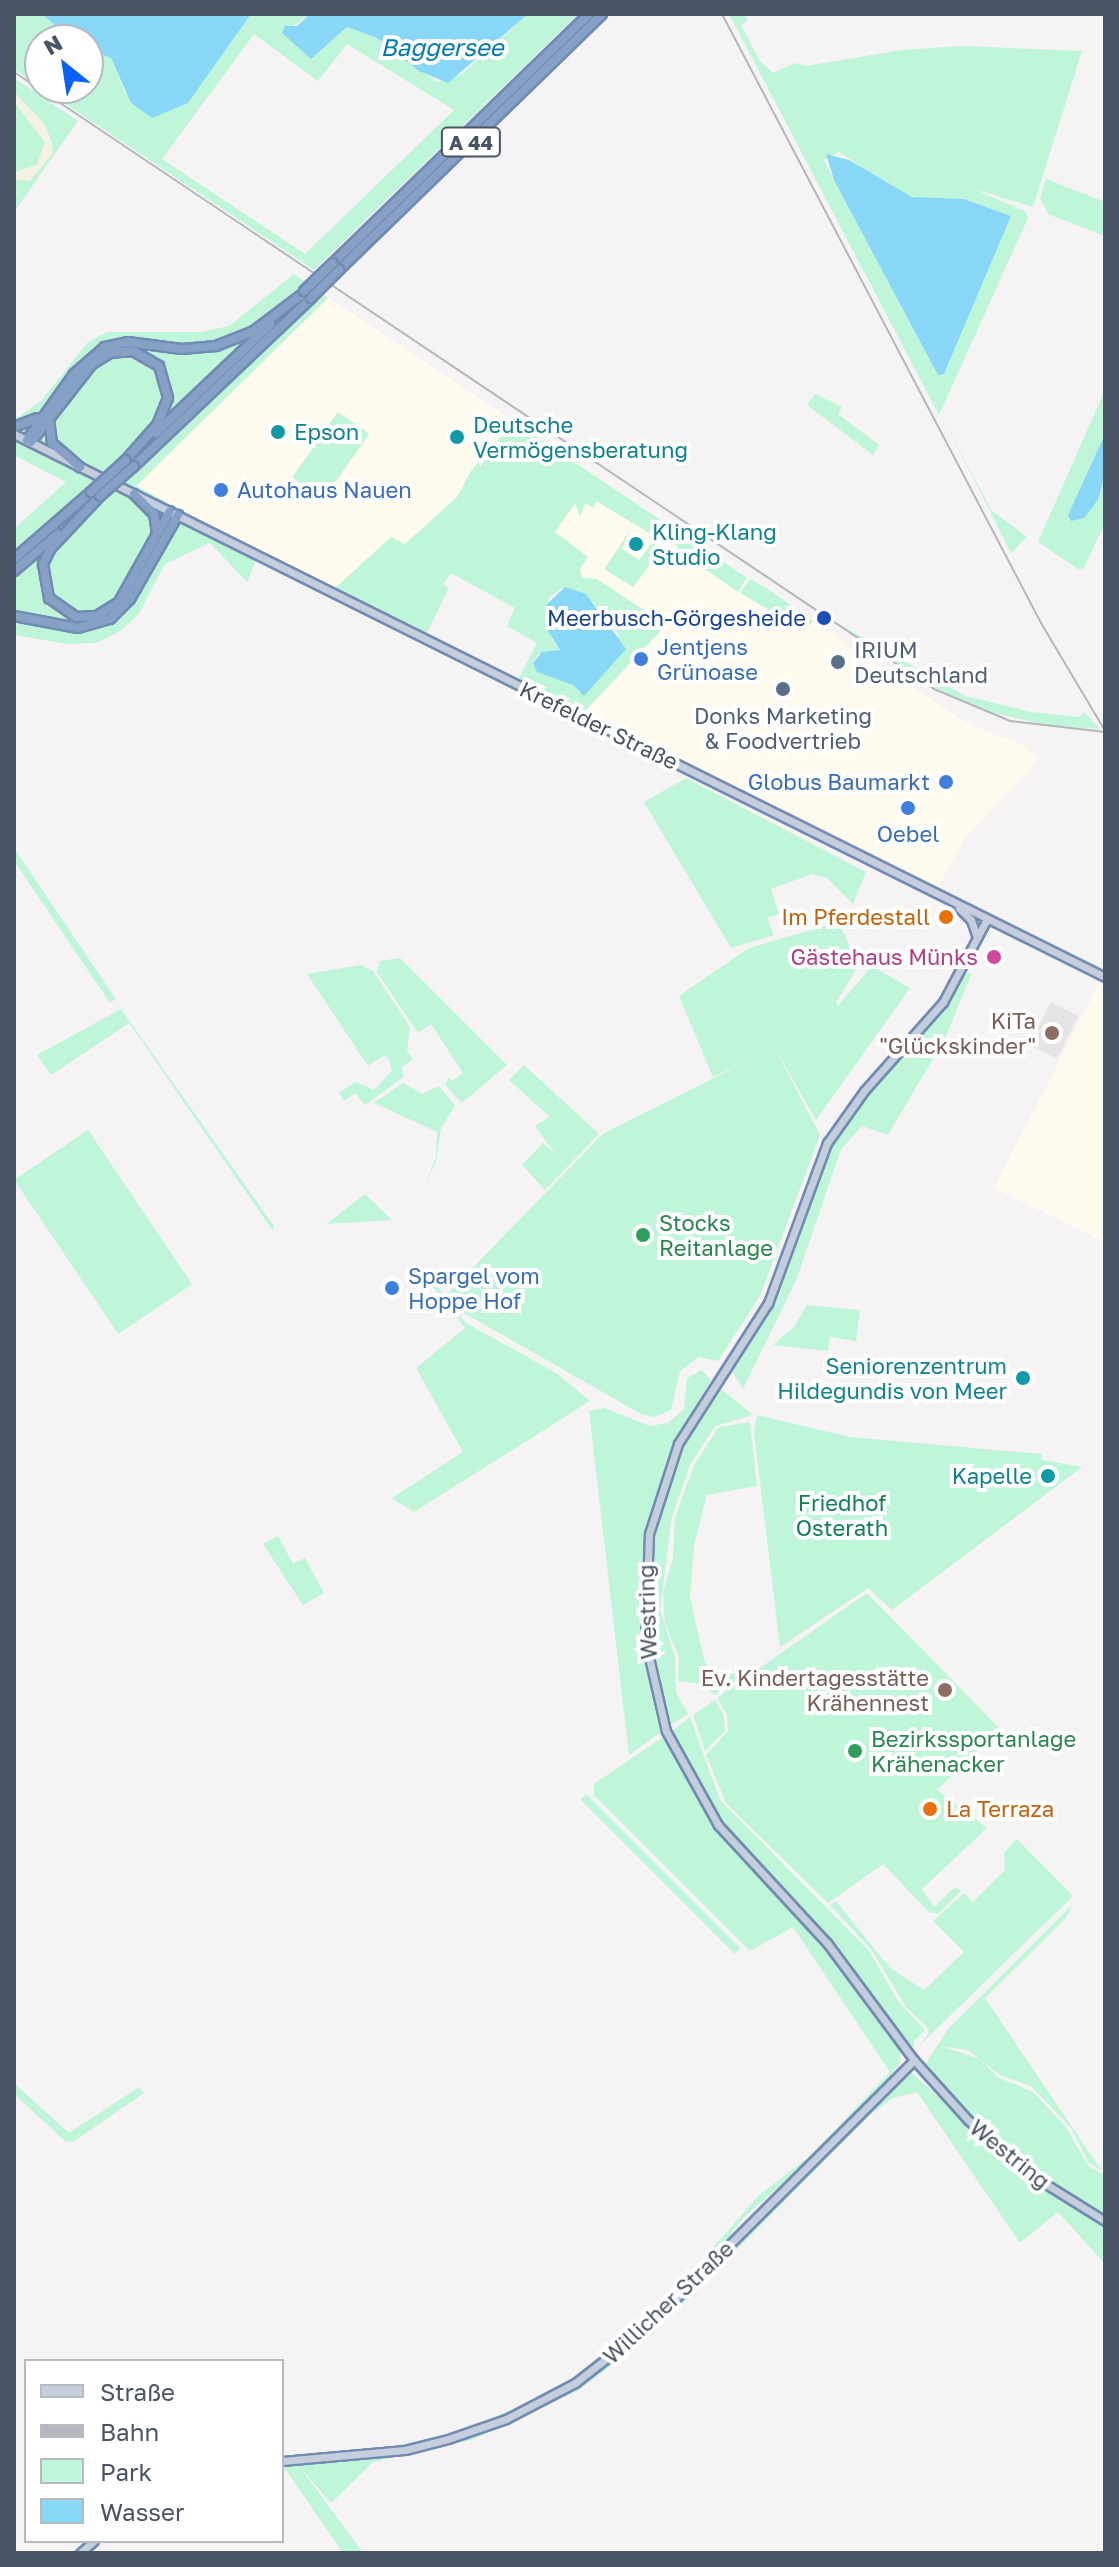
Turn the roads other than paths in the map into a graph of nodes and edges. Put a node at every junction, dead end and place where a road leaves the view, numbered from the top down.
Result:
1 (589, 14) edge
2 (602, 14) edge
3 (336, 267) junction
4 (305, 295) junction
5 (49, 410) junction
6 (14, 427) edge
7 (14, 434) edge
8 (29, 441) junction
9 (130, 463) junction
10 (80, 467) junction
11 (96, 494) junction
12 (134, 494) junction
13 (174, 513) junction
14 (155, 540) junction
15 (14, 559) edge
16 (14, 571) edge
17 (14, 616) edge
18 (954, 902) junction
19 (987, 919) junction
20 (977, 939) junction
21 (1105, 977) edge
22 (914, 2060) junction
23 (1105, 2221) edge
24 (284, 2461) edge

1 - 3 highway, A 44
2 - 3 highway, A 44
3 - 4 highway, A 44, bridge
4 - 5 highway
4 - 9 highway, A 44
5 - 6 highway
5 - 8 highway
5 - 9 highway
5 - 10 highway
7 - 8 main road, Krefelder Straße
8 - 10 main road, Krefelder Straße
9 - 11 highway, A 44, bridge
10 - 12 main road, Krefelder Straße
11 - 14 highway
11 - 15 highway, A 44
11 - 16 highway, A 44
12 - 13 main road, Krefelder Straße
12 - 14 highway
13 - 14 highway
13 - 17 highway
13 - 18 main road, Krefelder Straße
18 - 19 main road, Krefelder Straße
18 - 20 main road
19 - 20 main road, Westring
19 - 21 main road, Krefelder Straße
20 - 22 main road, Westring
22 - 23 main road, Westring
22 - 24 main road, Willicher Straße

